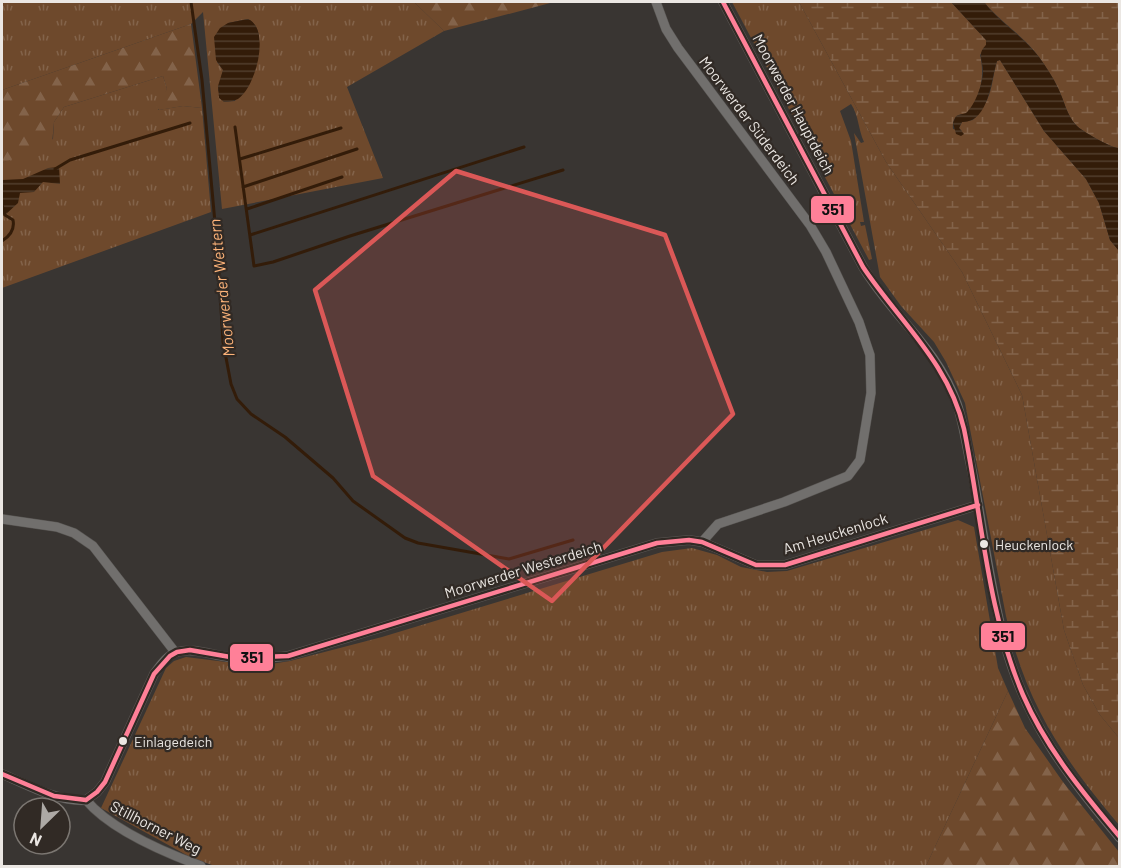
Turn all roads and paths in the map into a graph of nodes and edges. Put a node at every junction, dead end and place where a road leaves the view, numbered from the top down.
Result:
1 (656, 2) edge
2 (723, 2) edge
3 (978, 506) junction
4 (2, 519) edge
5 (702, 542) junction
6 (175, 652) junction
7 (2, 774) edge
8 (86, 800) junction
9 (1119, 838) edge
10 (201, 867) edge

1 - 5 street, Moorwerder Süderdeich
2 - 3 street, Moorwerder Hauptdeich
3 - 5 street, Am Heuckenlock
3 - 9 street, Moorwerder Hauptdeich
4 - 6 street
5 - 6 street, Moorwerder Westerdeich
6 - 8 street
7 - 8 street
8 - 10 street, Stillhorner Weg

